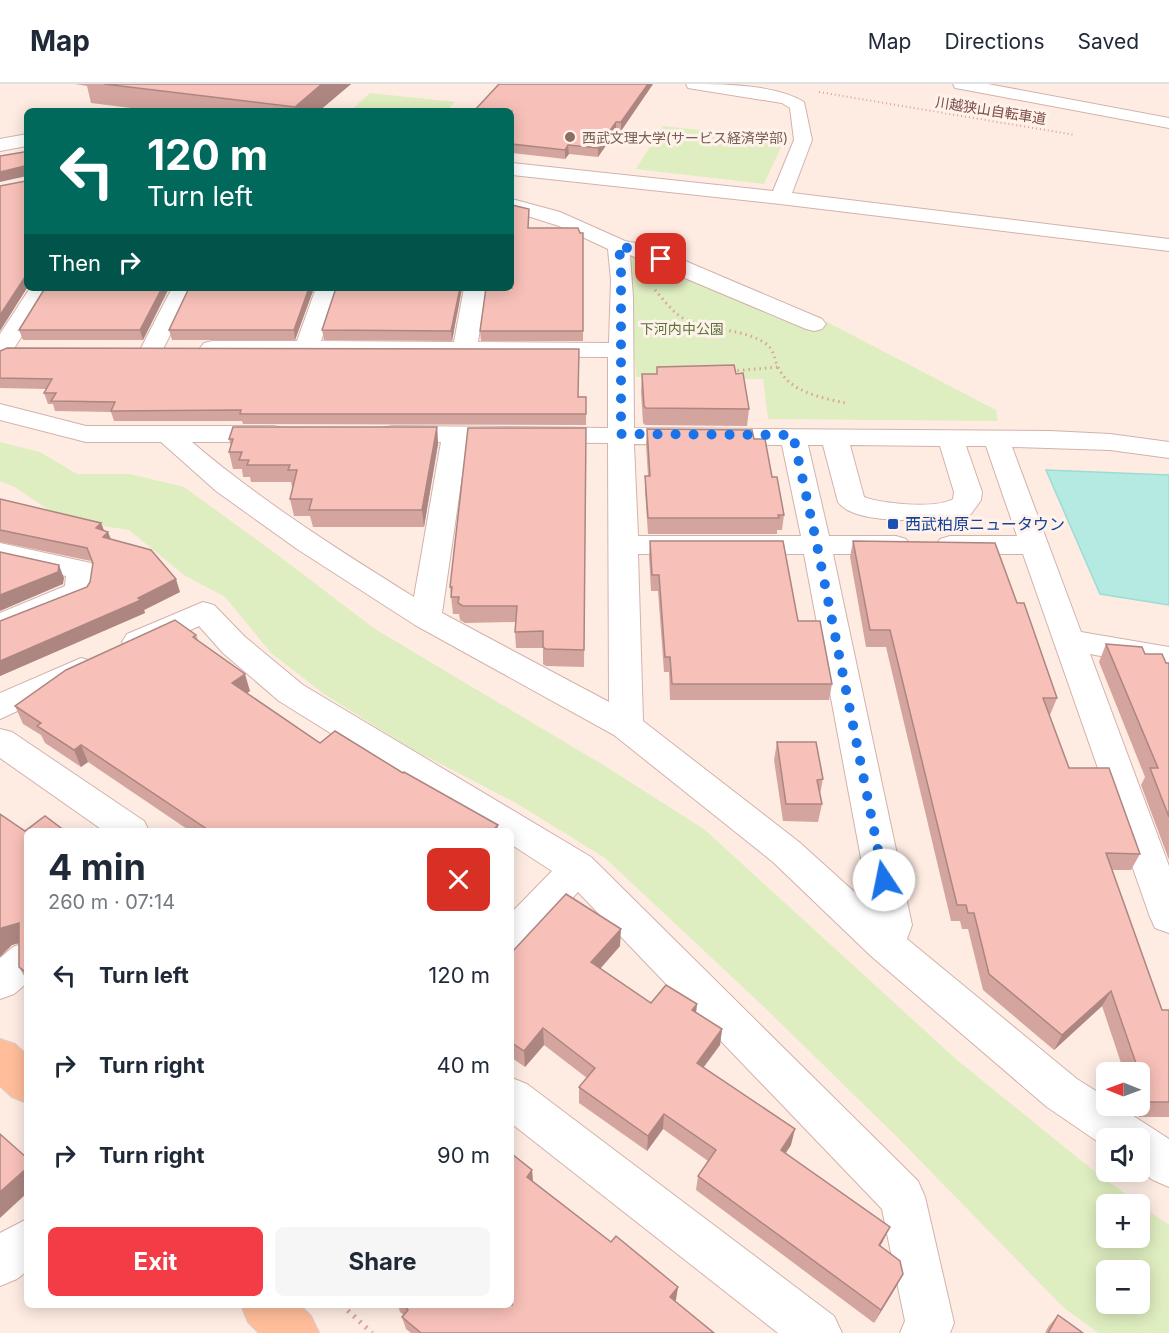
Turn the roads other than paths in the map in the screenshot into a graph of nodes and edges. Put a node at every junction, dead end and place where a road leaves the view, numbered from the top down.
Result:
1 (694, 84) edge
2 (961, 84) edge
3 (1169, 123) edge
4 (24, 141) edge
5 (0, 145) edge
6 (24, 154) edge
7 (0, 158) edge
8 (514, 169) edge
9 (780, 198) junction
10 (514, 205) edge
11 (1169, 245) edge
12 (618, 246) junction
13 (40, 291) edge
14 (182, 291) edge
15 (326, 291) edge
16 (475, 291) edge
17 (814, 324) dead end
18 (307, 348) junction
19 (465, 349) junction
20 (10, 350) edge
21 (619, 350) junction
22 (0, 412) edge
23 (168, 434) junction
24 (299, 434) edge
25 (371, 434) edge
26 (621, 434) junction
27 (455, 435) junction
28 (793, 435) junction
29 (834, 436) junction
30 (950, 438) junction
31 (996, 438) junction
32 (1169, 450) edge
33 (625, 545) junction
34 (817, 545) junction
35 (1034, 545) junction
36 (0, 552) edge
37 (426, 618) junction
38 (0, 625) edge
39 (1069, 640) junction
40 (1169, 658) edge
41 (0, 707) edge
42 (626, 726) junction
43 (0, 741) edge
44 (127, 828) edge
45 (512, 828) edge
46 (514, 829) edge
47 (578, 868) junction
48 (1169, 917) edge
49 (514, 935) edge
50 (885, 944) junction
51 (24, 962) edge
52 (0, 982) edge
53 (0, 1058) edge
54 (24, 1080) edge
55 (514, 1100) edge
56 (1115, 1128) edge
57 (1150, 1152) edge
58 (1169, 1165) edge
59 (24, 1244) edge
60 (0, 1262) edge
61 (268, 1308) edge
62 (294, 1333) edge
63 (818, 1333) edge
64 (925, 1333) edge

1 - 9 street
2 - 3 street
4 - 5 street
6 - 7 street
8 - 9 street
9 - 11 street
10 - 12 street
12 - 17 street
12 - 21 street
13 - 20 street
14 - 18 street
15 - 18 street
16 - 19 street
18 - 19 street
19 - 21 street
21 - 26 street
22 - 23 street
23 - 24 street
23 - 37 street
25 - 27 street
26 - 27 street
26 - 28 street
26 - 33 street
27 - 37 street
28 - 29 street
28 - 34 street
29 - 30 street
29 - 30 street
30 - 31 street
31 - 32 street
31 - 35 street
33 - 34 street
33 - 42 street
34 - 35 street
34 - 50 street
35 - 39 street
36 - 38 street
37 - 42 street
39 - 40 street
39 - 48 street
41 - 45 street
42 - 50 street
43 - 44 street
46 - 47 street
47 - 49 street
47 - 64 street
50 - 56 street
51 - 52 street
53 - 54 main road
55 - 63 street
57 - 58 street
59 - 60 street
61 - 62 main road

